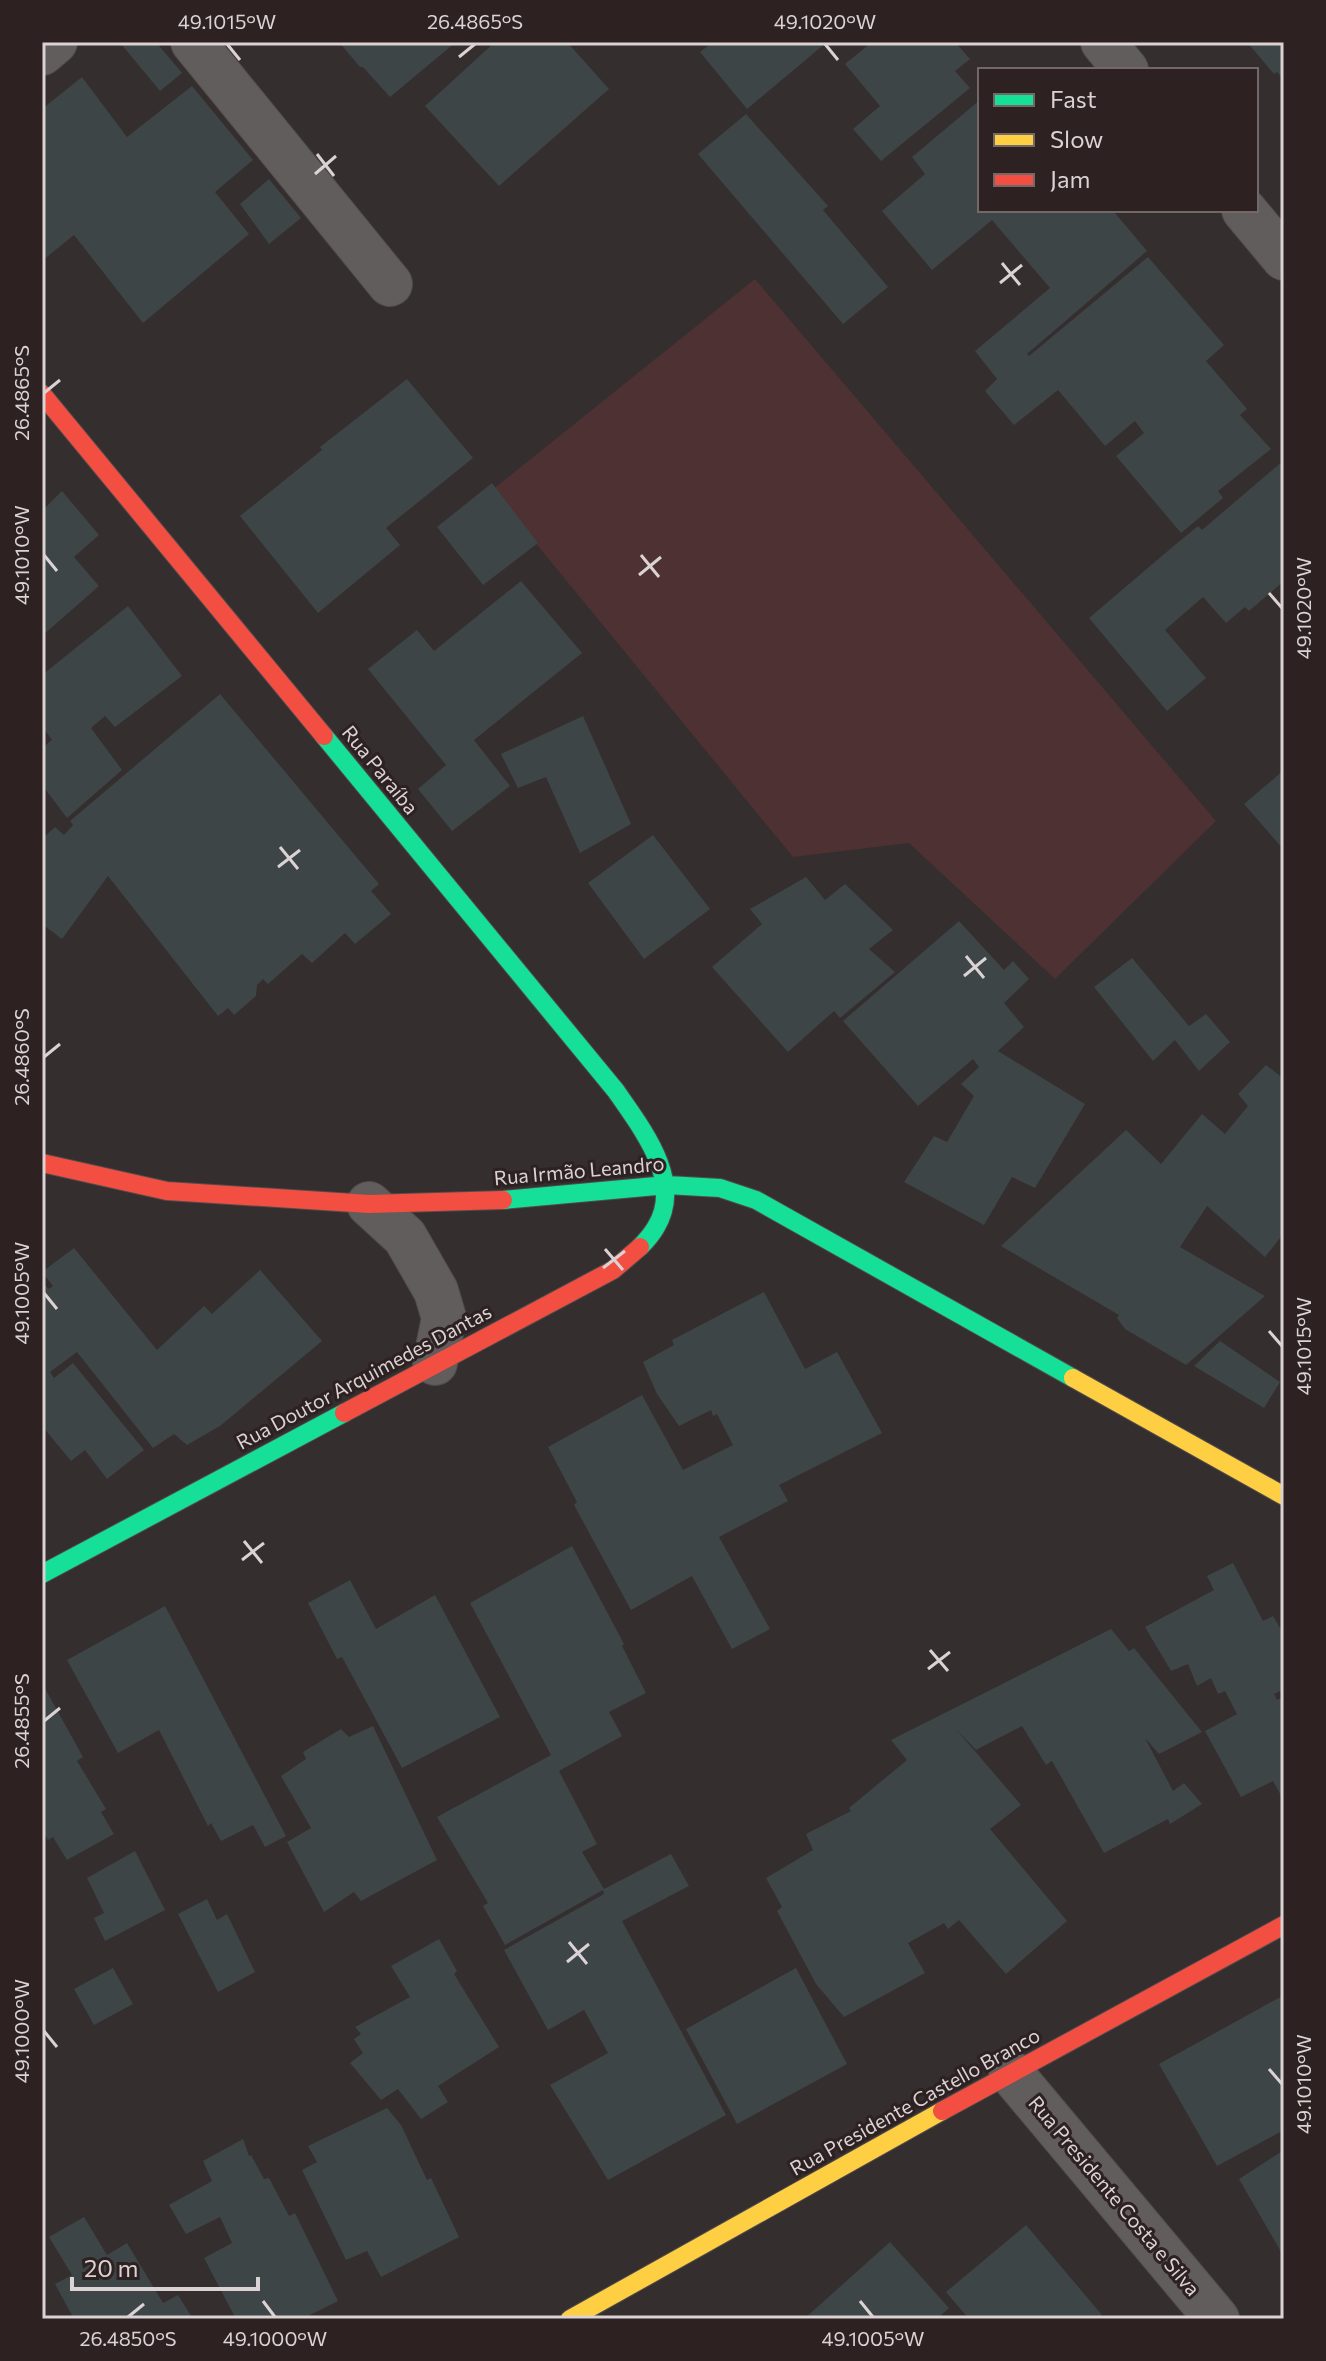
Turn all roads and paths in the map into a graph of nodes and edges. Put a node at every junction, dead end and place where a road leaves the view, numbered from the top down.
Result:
1 (55, 42) edge
2 (193, 42) edge
3 (1103, 42) edge
4 (42, 53) edge
5 (1124, 68) edge
6 (1246, 212) edge
7 (1284, 258) edge
8 (390, 284) dead end
9 (42, 394) edge
10 (42, 1163) edge
11 (667, 1185) junction
12 (369, 1204) junction
13 (435, 1363) junction
14 (1284, 1496) edge
15 (42, 1574) edge
16 (1284, 1925) edge
17 (1011, 2073) junction
18 (570, 2319) edge
19 (1217, 2319) edge

1 - 4 street
2 - 8 street
3 - 5 street
6 - 7 street
9 - 11 street, Rua Paraíba
10 - 12 street, Rua Irmão Leandro
11 - 12 street, Rua Irmão Leandro
11 - 13 street, Rua Doutor Arquimedes Dantas
11 - 14 street, Rua Irmão Leandro
12 - 13 street
13 - 15 street, Rua Doutor Arquimedes Dantas
16 - 17 street, Rua Presidente Castello Branco
17 - 18 street, Rua Presidente Castello Branco
17 - 19 street, Rua Presidente Costa e Silva

